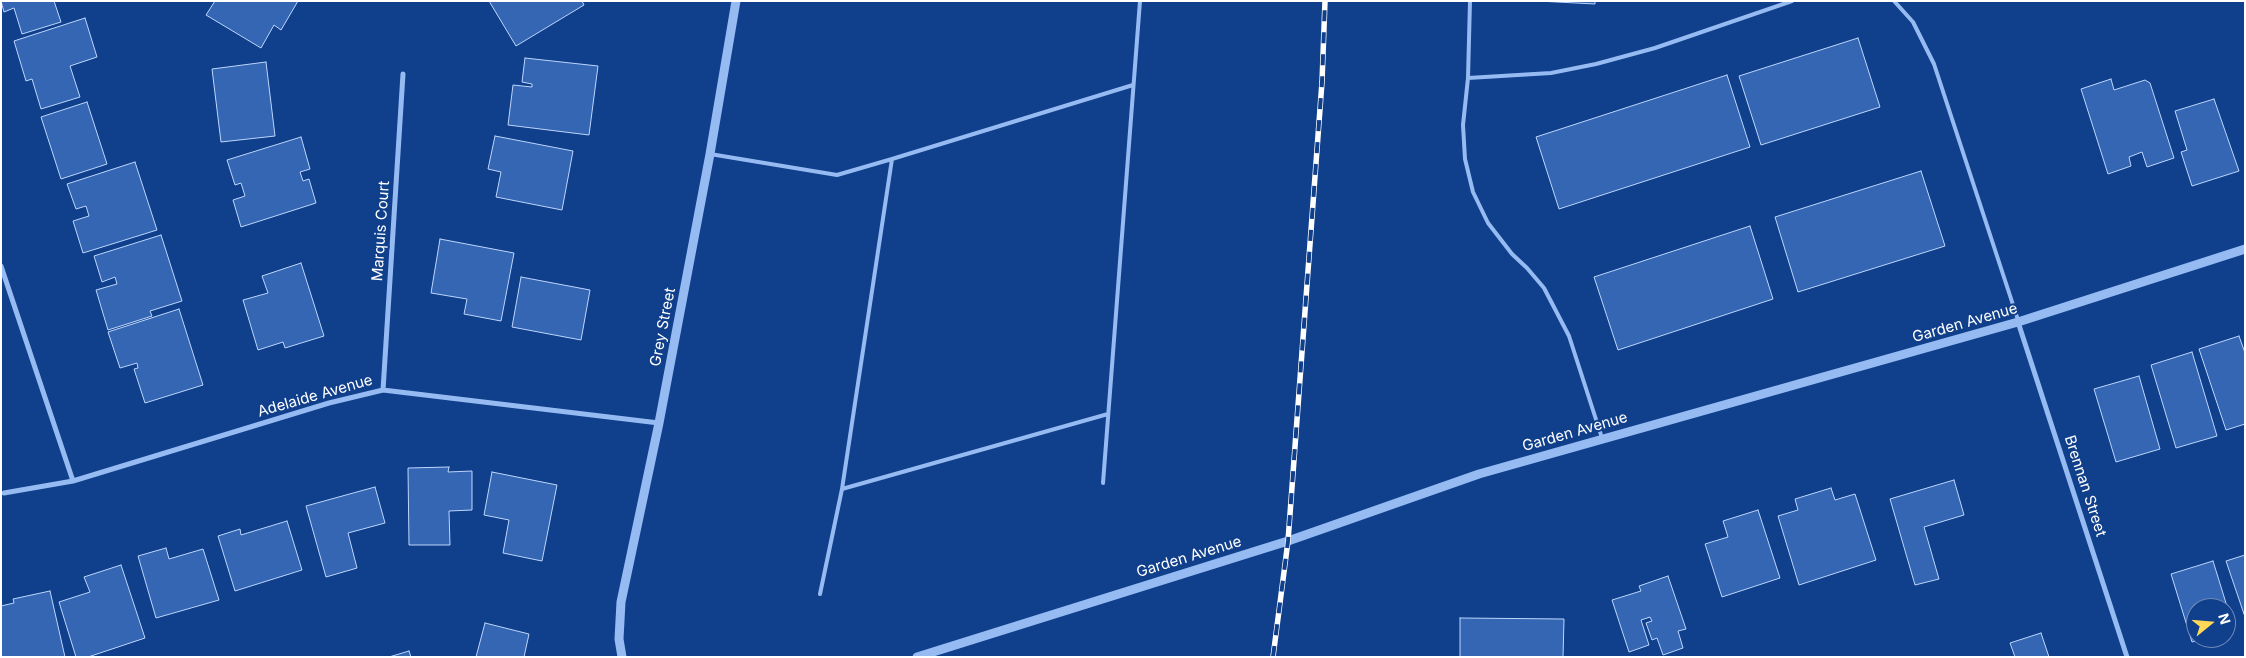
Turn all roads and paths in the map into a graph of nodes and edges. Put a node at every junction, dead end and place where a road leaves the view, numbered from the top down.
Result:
1 (736, 1) edge
2 (1140, 1) edge
3 (1470, 1) edge
4 (1792, 1) edge
5 (1894, 1) edge
6 (403, 74) dead end
7 (1468, 78) junction
8 (1133, 85) junction
9 (710, 154) junction
10 (892, 160) junction
11 (2245, 248) edge
12 (1, 266) edge
13 (2018, 322) junction
14 (383, 390) junction
15 (1108, 414) junction
16 (659, 423) junction
17 (1602, 438) junction
18 (73, 480) junction
19 (1103, 483) dead end
20 (842, 489) junction
21 (4, 493) dead end
22 (820, 594) dead end
23 (622, 657) edge
24 (917, 657) edge
25 (2127, 657) edge

1 - 9 street, Grey Street
2 - 8 lane
3 - 7 lane
4 - 7 lane
5 - 13 lane
6 - 14 street, Marquis Court
7 - 17 lane
8 - 10 lane
8 - 15 lane
9 - 10 lane
9 - 16 street, Grey Street
10 - 20 lane
11 - 13 street, Garden Avenue
12 - 18 street
13 - 17 street, Garden Avenue
13 - 25 street, Brennan Street
14 - 16 street, Adelaide Avenue
14 - 18 street, Adelaide Avenue
15 - 19 lane
15 - 20 lane
16 - 23 street, Grey Street
17 - 24 street, Garden Avenue
18 - 21 street, Adelaide Avenue
20 - 22 lane

